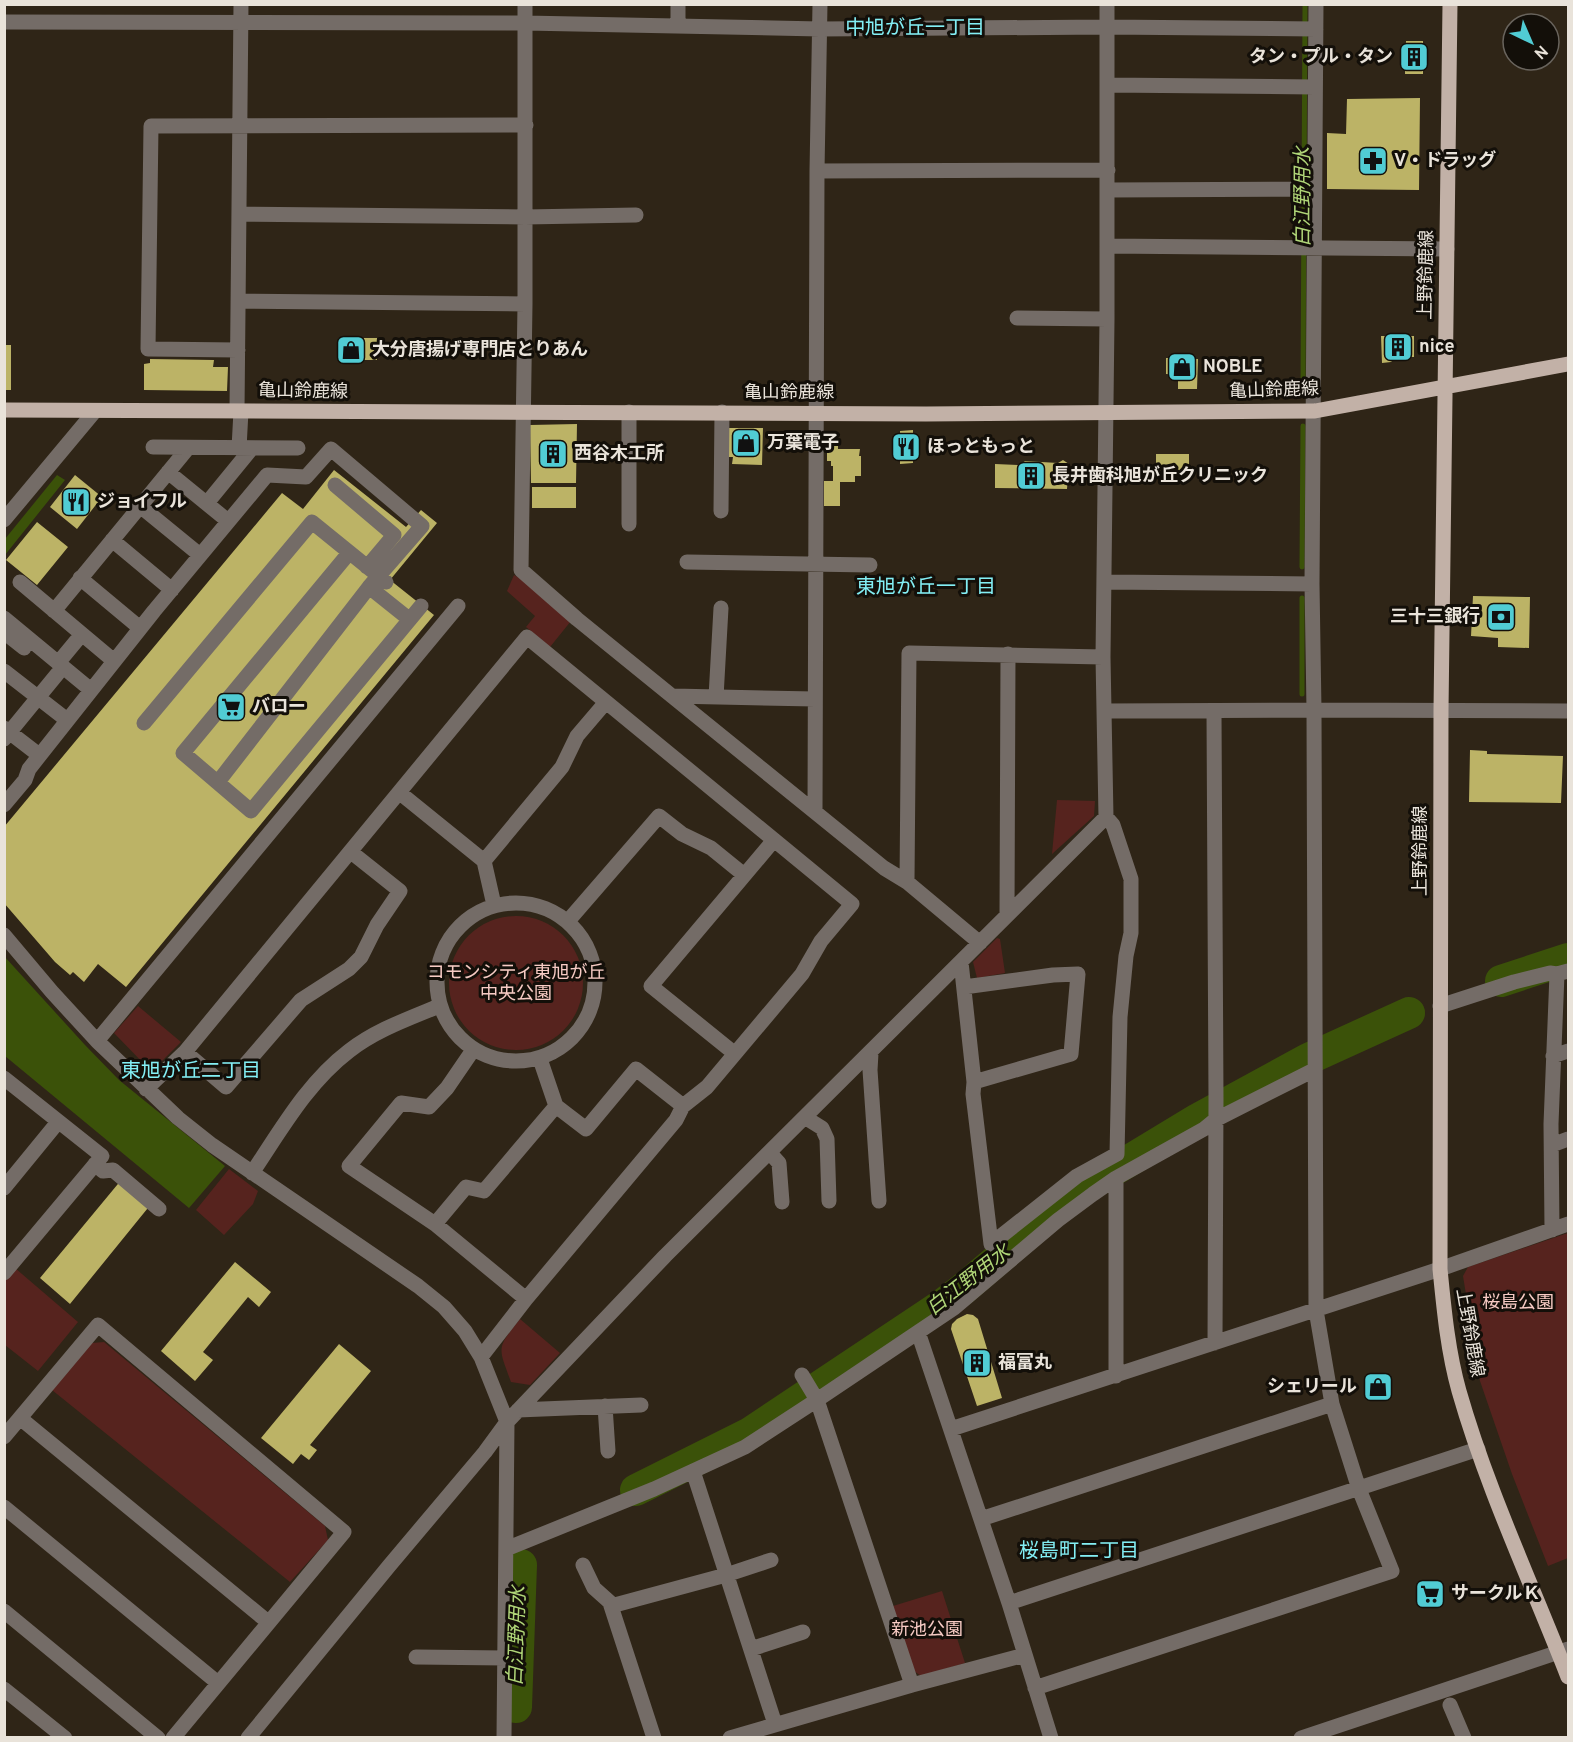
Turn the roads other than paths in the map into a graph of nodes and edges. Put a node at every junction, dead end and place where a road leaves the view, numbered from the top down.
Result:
1 (241, 4) edge
2 (525, 4) edge
3 (678, 4) edge
4 (820, 4) edge
5 (1107, 4) edge
6 (1316, 4) edge
7 (1450, 4) edge
8 (241, 21) junction
9 (4, 22) edge
10 (525, 23) junction
11 (678, 26) junction
12 (1107, 27) junction
13 (820, 29) junction
14 (1308, 29) junction
15 (1107, 85) junction
16 (1308, 86) junction
17 (240, 124) junction
18 (526, 125) junction
19 (1108, 170) junction
20 (817, 171) junction
21 (1108, 189) junction
22 (1307, 189) junction
23 (239, 214) junction
24 (636, 215) dead end
25 (525, 217) junction
26 (1107, 246) junction
27 (1307, 247) junction
28 (1447, 249) junction
29 (238, 301) junction
30 (525, 304) junction
31 (1017, 318) dead end
32 (1107, 319) junction
33 (238, 350) junction
34 (1569, 364) edge
35 (1445, 388) junction
36 (4, 410) edge
37 (95, 411) junction
38 (239, 411) junction
39 (1315, 411) junction
40 (523, 412) junction
41 (629, 412) junction
42 (722, 412) junction
43 (817, 412) junction
44 (1106, 413) junction
45 (153, 447) dead end
46 (188, 448) junction
47 (245, 448) junction
48 (298, 448) dead end
49 (168, 472) junction
50 (335, 485) dead end
51 (207, 503) junction
52 (140, 506) junction
53 (720, 511) dead end
54 (4, 520) edge
55 (228, 521) junction
56 (629, 524) dead end
57 (112, 540) junction
58 (349, 553) junction
59 (200, 555) junction
60 (687, 562) dead end
61 (816, 564) junction
62 (870, 565) dead end
63 (80, 578) junction
64 (375, 578) junction
65 (20, 582) dead end
66 (1105, 582) junction
67 (1312, 584) junction
68 (172, 590) junction
69 (420, 606) dead end
70 (458, 606) dead end
71 (721, 608) dead end
72 (54, 610) junction
73 (4, 618) edge
74 (409, 619) junction
75 (140, 628) junction
76 (4, 632) edge
77 (81, 634) junction
78 (1008, 654) junction
79 (1103, 657) junction
80 (114, 661) junction
81 (59, 668) junction
82 (4, 671) edge
83 (88, 693) junction
84 (673, 696) junction
85 (38, 697) junction
86 (716, 697) junction
87 (815, 699) junction
88 (606, 702) junction
89 (1314, 710) junction
90 (1105, 711) junction
91 (1441, 711) junction
92 (1569, 711) edge
93 (1214, 712) junction
94 (67, 720) junction
95 (144, 723) dead end
96 (6, 733) edge
97 (39, 755) junction
98 (29, 769) junction
99 (218, 782) junction
100 (4, 790) edge
101 (400, 793) junction
102 (4, 805) edge
103 (815, 812) junction
104 (1106, 818) junction
105 (774, 840) junction
106 (351, 852) junction
107 (484, 861) junction
108 (743, 874) junction
109 (907, 882) junction
110 (494, 905) junction
111 (1007, 915) junction
112 (568, 921) junction
113 (4, 936) edge
114 (980, 943) junction
115 (961, 962) junction
116 (1563, 973) edge
117 (964, 987) junction
118 (439, 1006) junction
119 (1440, 1006) junction
120 (97, 1041) junction
121 (473, 1050) junction
122 (1569, 1051) edge
123 (185, 1052) junction
124 (734, 1053) junction
125 (871, 1053) junction
126 (1553, 1056) junction
127 (540, 1059) junction
128 (1314, 1061) junction
129 (4, 1078) edge
130 (974, 1082) junction
131 (146, 1089) junction
132 (556, 1106) junction
133 (683, 1106) junction
134 (806, 1118) junction
135 (1215, 1120) junction
136 (58, 1122) junction
137 (1569, 1139) edge
138 (1552, 1145) junction
139 (770, 1153) junction
140 (95, 1164) junction
141 (252, 1173) junction
142 (1116, 1178) junction
143 (4, 1188) edge
144 (829, 1201) dead end
145 (879, 1201) dead end
146 (782, 1202) dead end
147 (159, 1209) dead end
148 (435, 1224) junction
149 (1569, 1224) edge
150 (1551, 1230) junction
151 (1440, 1269) junction
152 (4, 1273) edge
153 (526, 1299) junction
154 (1316, 1310) junction
155 (918, 1332) junction
156 (1215, 1343) junction
157 (481, 1357) junction
158 (802, 1375) dead end
159 (1116, 1376) junction
160 (816, 1398) junction
161 (1332, 1404) junction
162 (641, 1405) dead end
163 (605, 1406) junction
164 (518, 1410) junction
165 (20, 1418) junction
166 (507, 1422) junction
167 (951, 1429) junction
168 (4, 1437) edge
169 (1478, 1449) junction
170 (608, 1450) dead end
171 (693, 1471) junction
172 (1359, 1489) junction
173 (4, 1507) edge
174 (981, 1519) junction
175 (506, 1549) junction
176 (771, 1560) dead end
177 (584, 1565) dead end
178 (726, 1575) junction
179 (1010, 1603) junction
180 (613, 1605) junction
181 (4, 1611) edge
182 (268, 1622) junction
183 (803, 1632) dead end
184 (751, 1648) junction
185 (1564, 1651) edge
186 (1025, 1655) junction
187 (416, 1657) dead end
188 (505, 1658) junction
189 (1569, 1677) edge
190 (218, 1683) junction
191 (912, 1685) junction
192 (1035, 1688) junction
193 (4, 1689) edge
194 (1450, 1705) dead end
195 (775, 1724) junction
196 (65, 1737) edge
197 (158, 1737) edge
198 (173, 1737) edge
199 (248, 1737) edge
200 (504, 1737) edge
201 (654, 1737) edge
202 (730, 1737) edge
203 (1051, 1737) edge
204 (1301, 1737) edge
205 (1464, 1737) edge

1 - 8 street
2 - 10 street
3 - 11 street
4 - 13 street
5 - 12 street
6 - 14 street
7 - 28 main road, 上野鈴鹿線
8 - 9 street
8 - 10 street
8 - 17 street
10 - 11 street
10 - 18 street
11 - 13 street
12 - 13 street
12 - 14 street
12 - 15 street
13 - 20 street
14 - 16 street
15 - 16 street
15 - 19 street
16 - 22 street
17 - 18 street
17 - 23 street
17 - 33 street
18 - 25 street
19 - 20 street
19 - 21 street
20 - 43 street
21 - 22 street
21 - 26 street
22 - 27 street
23 - 25 street
23 - 29 street
24 - 25 street
25 - 30 street
26 - 27 street
26 - 32 street
27 - 28 street
27 - 39 street
28 - 35 main road, 上野鈴鹿線
29 - 30 street
29 - 33 street
30 - 40 street
31 - 32 street
32 - 44 street
33 - 38 street
34 - 35 main road, 亀山鈴鹿線
35 - 39 main road, 亀山鈴鹿線
35 - 91 main road, 上野鈴鹿線
36 - 37 main road, 亀山鈴鹿線
37 - 38 main road, 亀山鈴鹿線
37 - 54 street
38 - 40 main road, 亀山鈴鹿線
38 - 47 street
39 - 44 main road, 亀山鈴鹿線
39 - 67 street
40 - 41 main road, 亀山鈴鹿線
40 - 84 street
41 - 42 main road, 亀山鈴鹿線
41 - 56 street
42 - 43 main road, 亀山鈴鹿線
42 - 53 street
43 - 44 main road, 亀山鈴鹿線
43 - 61 street
44 - 66 street
45 - 46 street
46 - 47 street
46 - 49 street
47 - 48 street
47 - 51 street
49 - 51 street
49 - 52 street
50 - 64 street
51 - 55 street
52 - 57 street
52 - 59 street
55 - 59 street
55 - 64 street
57 - 63 street
57 - 68 street
58 - 64 street
58 - 95 street
58 - 99 street
59 - 68 street
60 - 61 street
61 - 62 street
61 - 87 street
63 - 72 street
63 - 75 street
64 - 74 street
64 - 99 street
65 - 72 street
66 - 67 street
66 - 79 street
67 - 89 street
68 - 75 street
69 - 74 street
70 - 120 street
71 - 86 street
72 - 77 street
73 - 81 street
74 - 99 street
75 - 80 street
76 - 81 street
77 - 80 street
77 - 81 street
78 - 79 street
78 - 109 street
78 - 111 street
79 - 90 street
80 - 83 street
81 - 83 street
81 - 85 street
82 - 85 street
83 - 94 street
84 - 86 street
84 - 103 street
85 - 94 street
85 - 96 street
86 - 87 street
87 - 103 street
88 - 101 street
88 - 105 street
88 - 107 street
89 - 91 street
89 - 93 street
89 - 128 street
90 - 93 street
90 - 104 street
91 - 92 street
91 - 119 main road, 上野鈴鹿線
93 - 135 street
94 - 97 street
96 - 97 street
97 - 98 street
98 - 100 street
98 - 102 street
101 - 106 street
101 - 107 street
103 - 109 street
104 - 111 street
104 - 130 street
105 - 108 street
105 - 124 street
106 - 123 street
106 - 123 street
107 - 110 street
108 - 112 street
108 - 124 street
109 - 114 street
110 - 112 street
110 - 118 street
111 - 114 street
112 - 127 street
113 - 120 street
114 - 115 street
115 - 117 street
115 - 125 street
116 - 119 street
116 - 126 street
117 - 130 street
117 - 130 street
118 - 121 street
118 - 141 street
119 - 151 main road, 上野鈴鹿線
120 - 131 street
121 - 127 street
121 - 148 street
122 - 126 street
123 - 131 street
124 - 133 street
125 - 134 street
125 - 145 street
126 - 138 street
127 - 132 street
128 - 135 street
128 - 154 street
129 - 136 street
131 - 141 street
132 - 133 street
132 - 148 street
133 - 153 street
134 - 139 street
134 - 144 street
135 - 142 street
135 - 156 street
136 - 140 street
136 - 143 street
137 - 138 street
138 - 150 street
139 - 146 street
139 - 164 street
140 - 147 street
140 - 152 street
141 - 157 street
142 - 155 street
142 - 159 street
148 - 153 street
149 - 150 street
150 - 151 street
151 - 154 street
151 - 169 main road, 上野鈴鹿線
153 - 157 street
154 - 156 street
154 - 161 street
155 - 160 street
155 - 167 street
156 - 159 street
157 - 166 street
158 - 160 street
159 - 167 street
160 - 171 street
160 - 191 street
161 - 172 street
161 - 174 street
162 - 163 street
163 - 164 street
163 - 170 street
164 - 166 street
165 - 168 street
165 - 182 street
165 - 182 street
166 - 175 street
166 - 199 street
167 - 174 street
169 - 172 street
169 - 185 main road, 上野鈴鹿線
171 - 175 street
171 - 178 street
172 - 179 street
172 - 192 street
173 - 190 street
174 - 179 street
175 - 188 street
176 - 178 street
177 - 180 street
178 - 180 street
178 - 184 street
179 - 186 street
180 - 201 street
181 - 197 street
182 - 190 street
183 - 184 street
184 - 195 street
185 - 189 main road, 上野鈴鹿線
185 - 204 street
186 - 191 street
186 - 192 street
187 - 188 street
188 - 200 street
190 - 198 street
191 - 195 street
192 - 203 street
193 - 196 street
194 - 205 street
195 - 202 street

